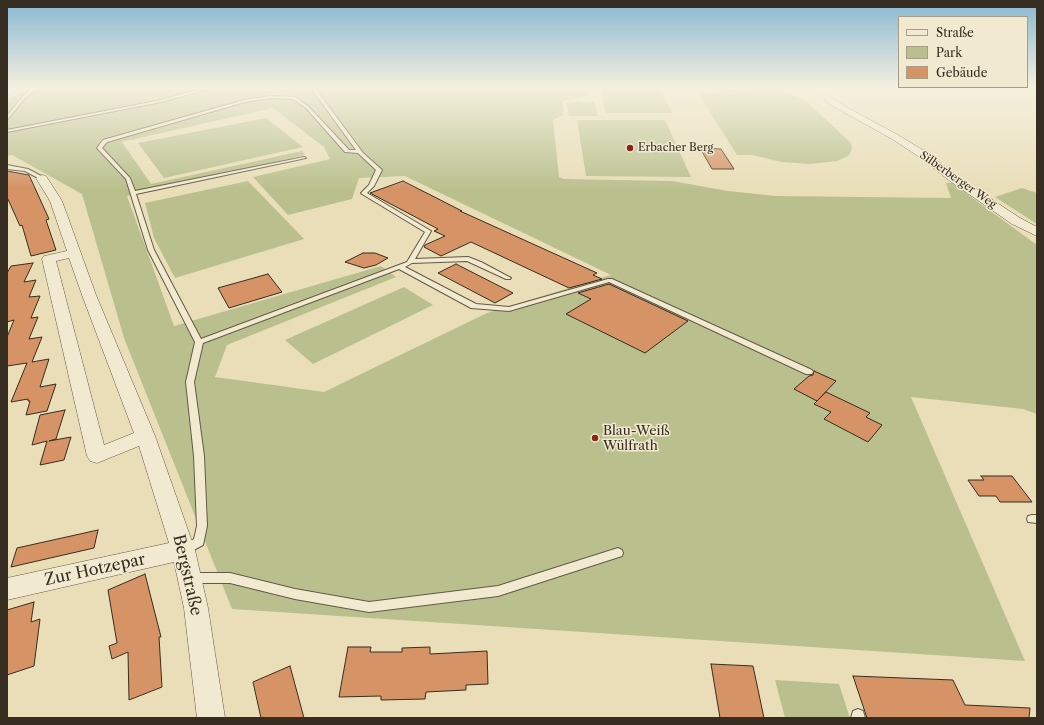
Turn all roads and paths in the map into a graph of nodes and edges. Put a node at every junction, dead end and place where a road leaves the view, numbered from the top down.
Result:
1 (54, 122) edge
2 (172, 122) edge
3 (320, 122) edge
4 (337, 122) edge
5 (867, 122) edge
6 (7, 131) edge
7 (358, 151) junction
8 (304, 158) dead end
9 (7, 167) edge
10 (42, 178) joint
11 (133, 193) junction
12 (1037, 232) edge
13 (74, 253) junction
14 (411, 261) junction
15 (400, 267) junction
16 (508, 278) dead end
17 (199, 342) junction
18 (809, 372) dead end
19 (145, 436) junction
20 (183, 550) junction
21 (618, 553) dead end
22 (190, 578) junction
23 (7, 590) edge
24 (211, 718) edge

1 - 6 lane
2 - 11 lane
3 - 7 lane
4 - 7 lane
5 - 12 street, Silberberger Weg
7 - 14 lane
8 - 11 lane
9 - 10 lane
10 - 13 street, Bergstraße
11 - 17 lane
13 - 19 street, Bergstraße
13 - 19 street
14 - 15 lane
14 - 16 lane
15 - 17 lane
15 - 18 lane
17 - 20 lane
19 - 20 street, Bergstraße
20 - 22 street, Bergstraße
20 - 23 street, Zur Hotzepar
21 - 22 lane
22 - 24 street, Bergstraße

